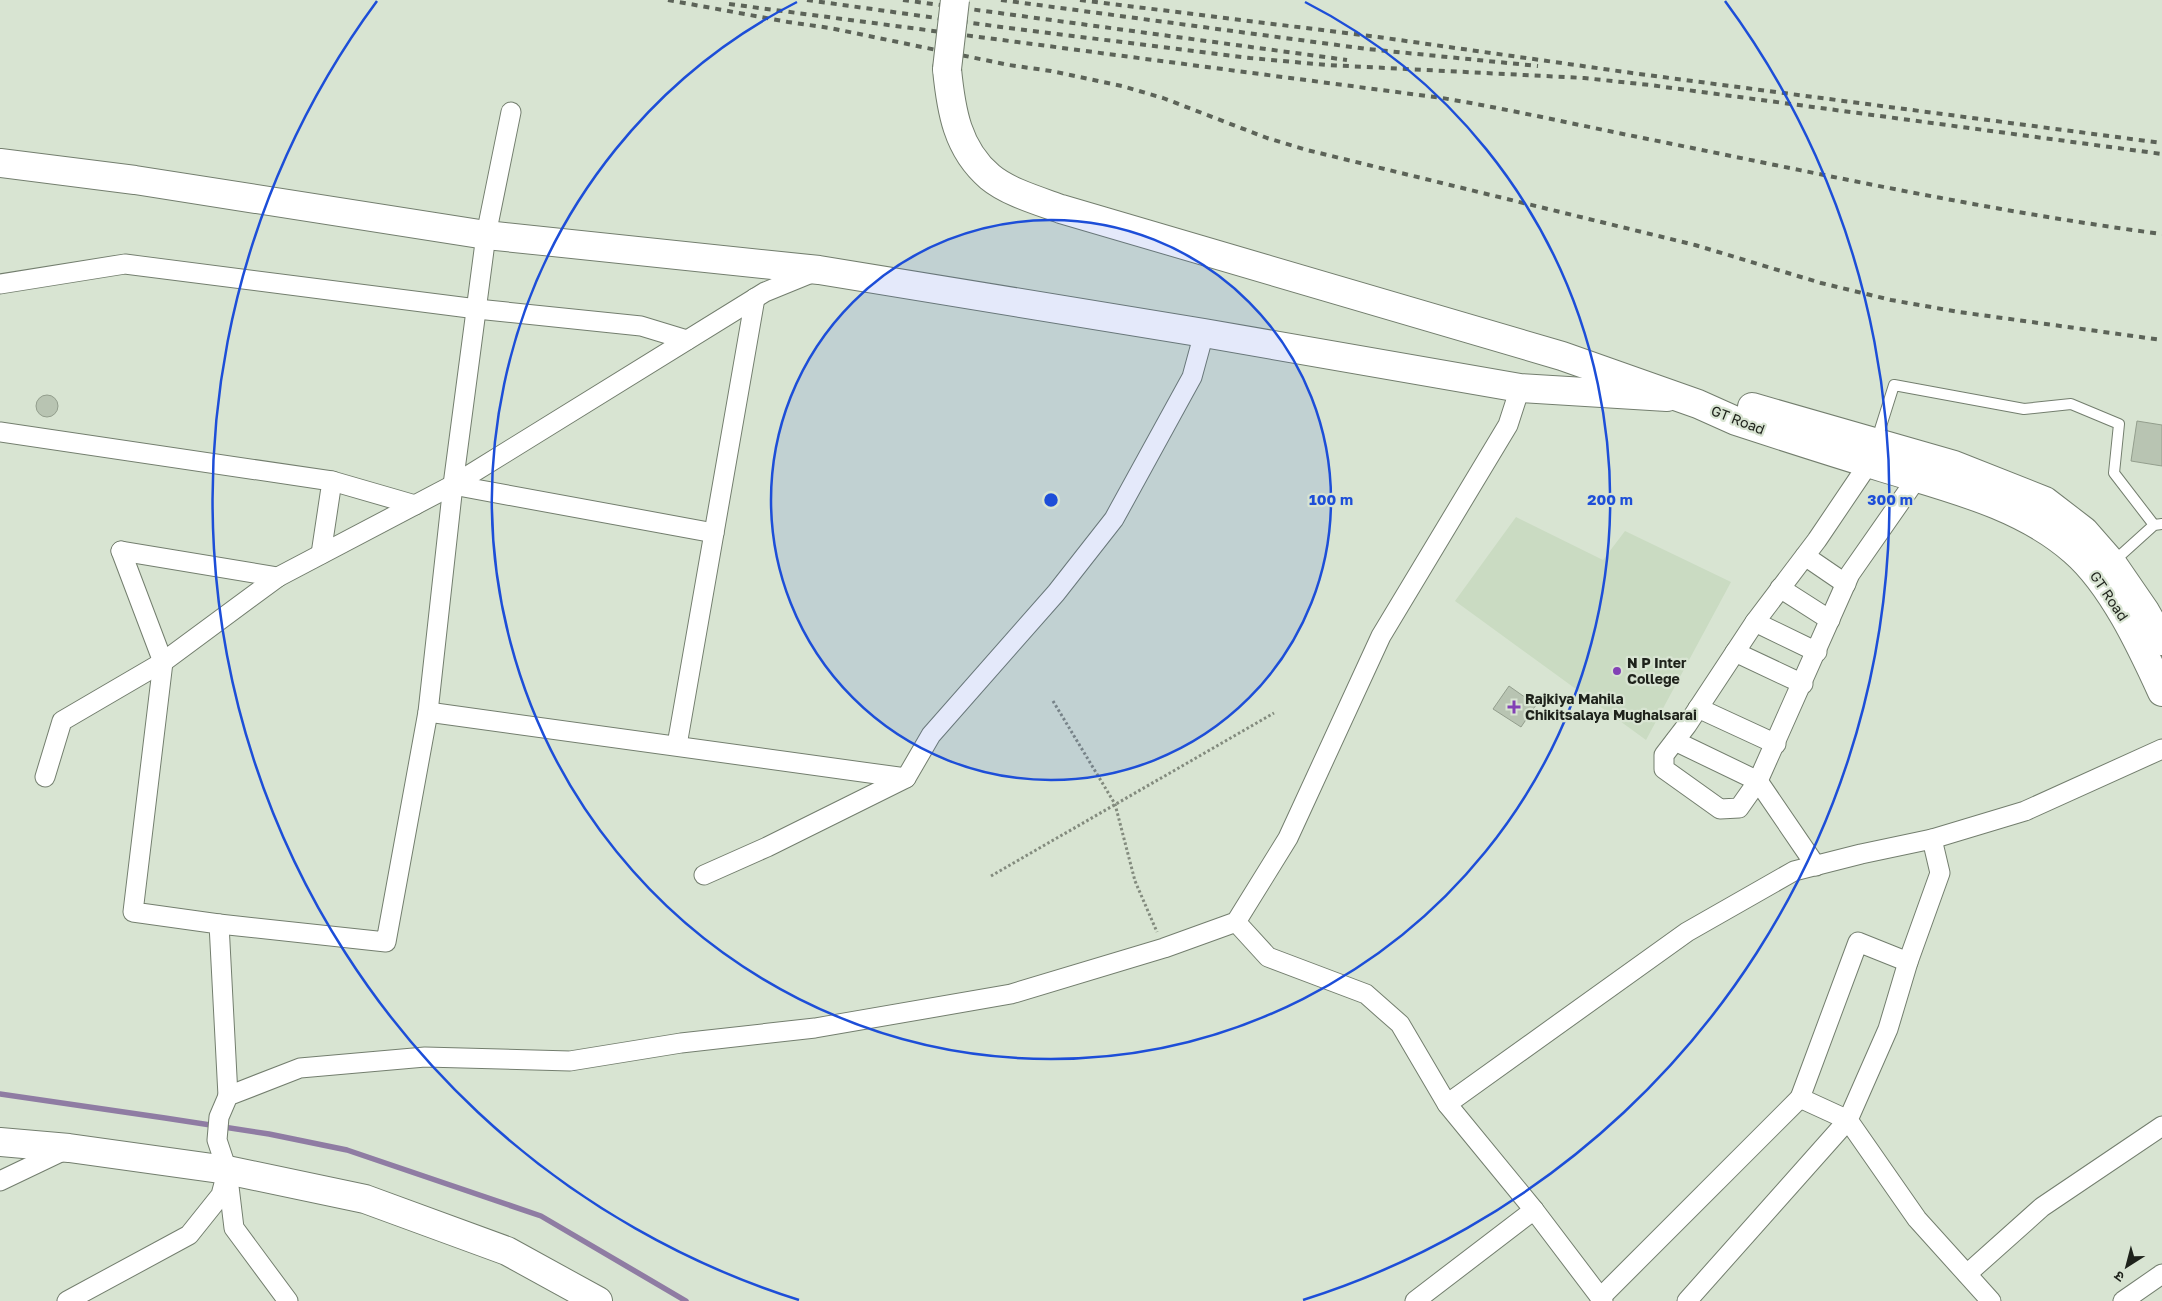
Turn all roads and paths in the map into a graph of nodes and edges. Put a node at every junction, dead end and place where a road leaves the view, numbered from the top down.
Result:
1 (955, 0) edge
2 (511, 112) dead end
3 (0, 163) edge
4 (486, 235) junction
5 (819, 270) junction
6 (0, 284) edge
7 (755, 298) junction
8 (477, 310) junction
9 (1204, 333) junction
10 (687, 340) junction
11 (1520, 388) junction
12 (1686, 401) junction
13 (0, 432) edge
14 (1872, 452) junction
15 (1917, 478) junction
16 (332, 481) junction
17 (453, 485) junction
18 (415, 505) junction
19 (2158, 524) edge
20 (714, 533) junction
21 (321, 554) junction
22 (1805, 556) junction
23 (2105, 569) junction
24 (278, 577) junction
25 (1846, 584) junction
26 (1780, 588) junction
27 (1830, 620) junction
28 (1755, 622) junction
29 (2162, 641) edge
30 (1735, 652) junction
31 (1816, 652) junction
32 (163, 662) junction
33 (1803, 684) junction
34 (2162, 692) edge
35 (1053, 701) dead end
36 (1698, 708) junction
37 (428, 712) junction
38 (1274, 713) dead end
39 (1675, 741) junction
40 (1776, 744) junction
41 (677, 745) junction
42 (2162, 749) edge
43 (45, 777) dead end
44 (906, 778) junction
45 (1758, 781) junction
46 (1115, 804) junction
47 (1932, 839) junction
48 (1816, 866) junction
49 (704, 875) dead end
50 (991, 876) dead end
51 (1236, 922) junction
52 (219, 924) junction
53 (1164, 948) junction
54 (1908, 962) junction
55 (228, 1096) junction
56 (1800, 1098) junction
57 (1448, 1104) junction
58 (1848, 1120) junction
59 (2162, 1126) edge
60 (0, 1142) edge
61 (69, 1148) junction
62 (228, 1170) junction
63 (0, 1181) edge
64 (1534, 1210) junction
65 (1967, 1274) junction
66 (2162, 1274) edge
67 (1601, 1299) edge
68 (67, 1301) edge
69 (288, 1301) edge
70 (598, 1301) edge
71 (1415, 1301) edge
72 (1687, 1301) edge
73 (1991, 1301) edge
74 (2123, 1301) edge

1 - 12 main road, GT Road, bridge
2 - 4 street
3 - 4 main road
4 - 5 main road
4 - 8 street
5 - 7 street
5 - 9 main road
6 - 8 street
7 - 10 street
7 - 20 street
8 - 10 street
8 - 17 street
9 - 11 main road
9 - 44 street
10 - 17 street
11 - 12 main road
11 - 51 street
12 - 14 main road, GT Road
13 - 16 street
14 - 15 main road, GT Road
14 - 19 lane
14 - 22 street
14 - 23 main road, GT Road
15 - 23 main road, GT Road
15 - 25 street
16 - 18 street
16 - 21 street
17 - 18 street
17 - 20 street
17 - 37 street
18 - 21 street
19 - 23 lane
20 - 41 street
21 - 24 street
22 - 25 street
22 - 26 street
23 - 29 main road, GT Road
23 - 34 main road, GT Road
24 - 32 street
24 - 32 street
25 - 27 street
26 - 27 street
26 - 28 street
27 - 31 street
28 - 30 street
28 - 31 street
30 - 33 street
30 - 36 street
31 - 33 street
32 - 43 street
32 - 52 street
33 - 40 street
35 - 46 path
36 - 39 street
36 - 40 street
37 - 41 street
37 - 52 street
38 - 46 path
39 - 45 street
39 - 45 street
40 - 45 street
41 - 44 street
42 - 47 street
44 - 49 street
45 - 48 street
46 - 50 path
46 - 53 path
47 - 48 street
47 - 54 street
48 - 57 street
51 - 53 street
51 - 57 street
52 - 55 street
53 - 55 street
54 - 56 street
54 - 58 street
55 - 62 street
56 - 58 street
56 - 67 street
57 - 64 street
58 - 65 street
58 - 72 street
59 - 65 street
60 - 61 main road
61 - 62 main road
61 - 63 street
62 - 68 street
62 - 69 street
62 - 70 main road
64 - 67 street
64 - 71 street
65 - 73 street
66 - 74 street

